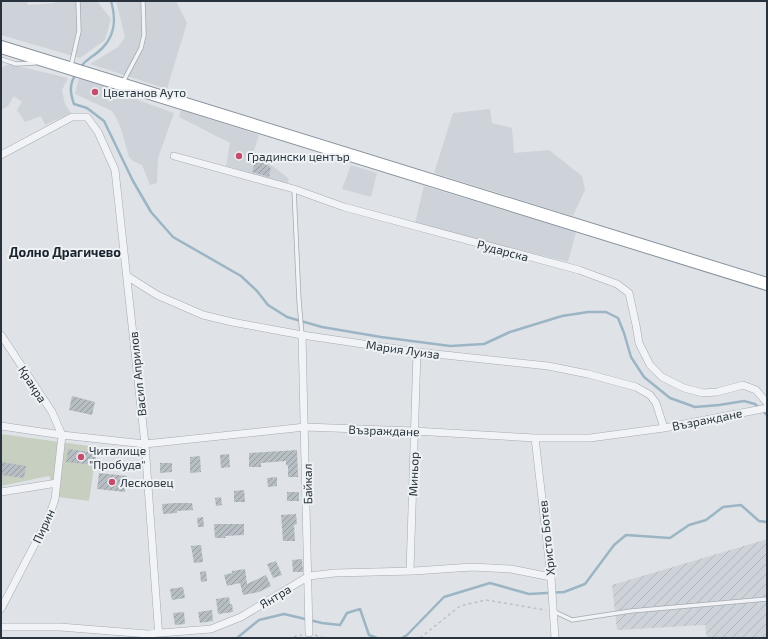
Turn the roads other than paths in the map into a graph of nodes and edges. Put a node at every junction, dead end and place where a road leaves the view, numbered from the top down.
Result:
1 (78, 1) edge
2 (143, 1) edge
3 (1, 47) edge
4 (1, 59) edge
5 (49, 62) junction
6 (75, 70) junction
7 (121, 84) junction
8 (1, 155) edge
9 (174, 156) dead end
10 (294, 189) junction
11 (127, 276) junction
12 (767, 284) edge
13 (1, 335) edge
14 (302, 335) junction
15 (417, 352) junction
16 (767, 406) edge
17 (1, 426) edge
18 (305, 427) junction
19 (664, 428) junction
20 (414, 431) junction
21 (62, 435) junction
22 (535, 438) junction
23 (145, 444) junction
24 (57, 483) junction
25 (1, 492) edge
26 (410, 571) junction
27 (309, 576) junction
28 (551, 579) junction
29 (767, 599) edge
30 (553, 608) junction
31 (1, 609) edge
32 (1, 627) edge
33 (310, 633) road end
34 (159, 636) edge
35 (555, 638) edge

1 - 6 lane
2 - 7 lane
3 - 5 highway
4 - 5 lane
5 - 6 highway
6 - 7 highway
7 - 12 highway
8 - 11 street, Васил Априлов
9 - 10 street, Рударска
10 - 14 lane
10 - 16 street, Рударска
11 - 14 street, Мария Луиза
11 - 23 street, Васил Априлов
13 - 21 street, Кракра
14 - 15 street, Мария Луиза
14 - 18 street, Байкал
15 - 19 street, Мария Луиза
15 - 20 street, Миньор
16 - 19 street, Възраждане
17 - 21 street, Възраждане
18 - 20 street, Възраждане
18 - 23 street, Възраждане
18 - 27 street, Байкал
19 - 22 street, Възраждане
20 - 22 street, Възраждане
20 - 26 street, Миньор
21 - 23 street, Възраждане
21 - 24 street, Пирин
22 - 28 street, Христо Ботев
23 - 34 street, Васил Априлов
24 - 25 street
24 - 31 street, Пирин
26 - 27 street, Янтра
26 - 28 street, Янтра
27 - 33 street, Байкал
27 - 34 street, Янтра
28 - 30 street, Христо Ботев
29 - 30 lane
30 - 35 street, Христо Ботев
32 - 34 street, Янтра

